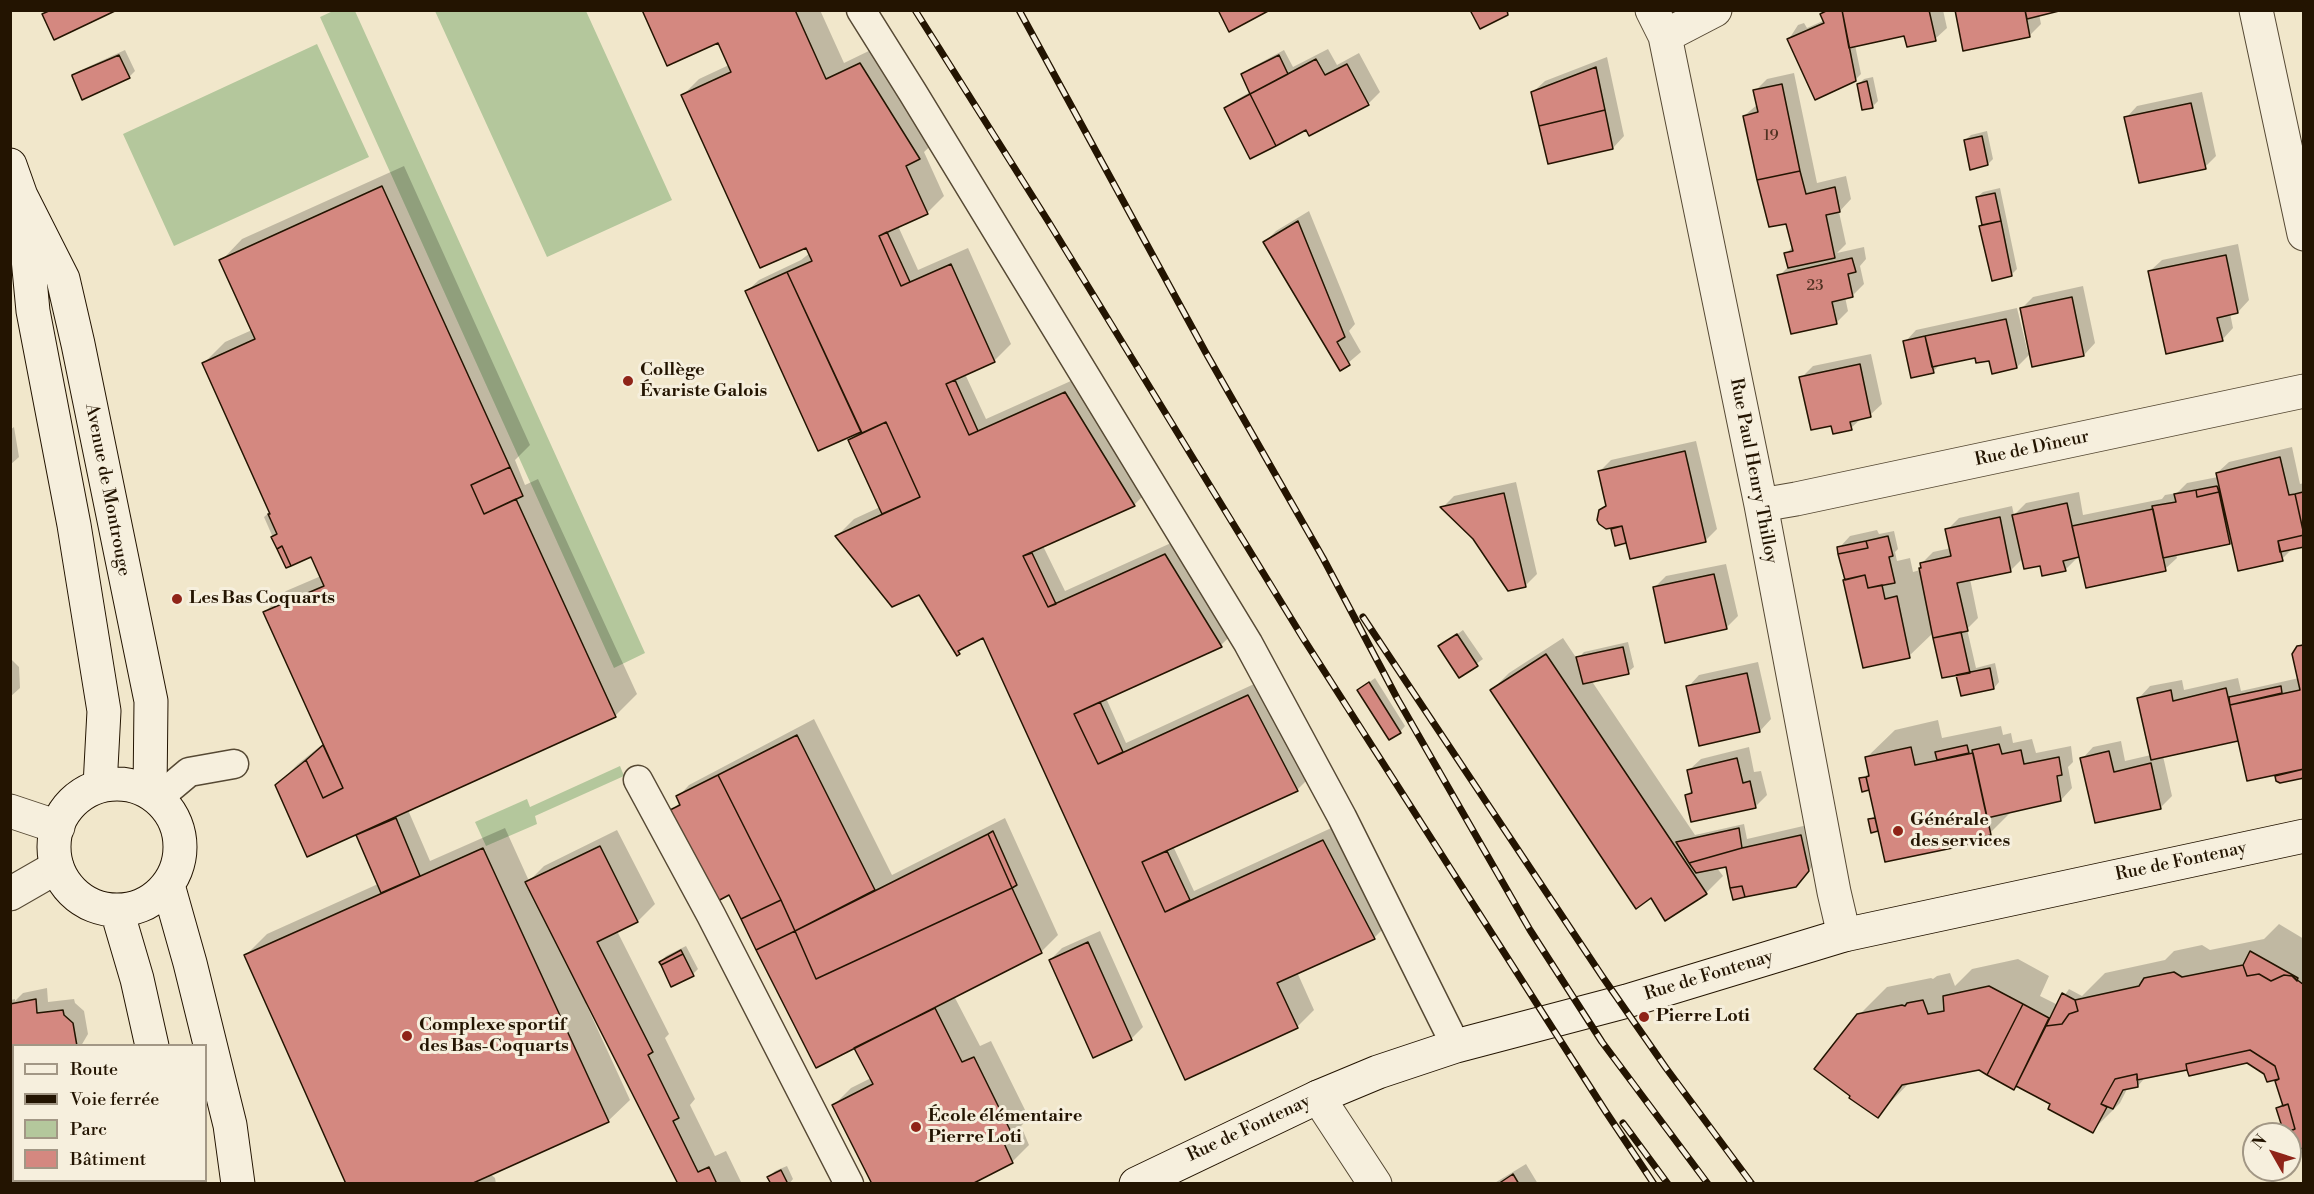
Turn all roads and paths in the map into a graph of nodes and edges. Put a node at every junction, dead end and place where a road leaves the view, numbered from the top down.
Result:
1 (861, 10) edge
2 (1715, 10) edge
3 (2256, 10) edge
4 (1658, 23) edge
5 (10, 165) edge
6 (21, 196) junction
7 (2304, 234) edge
8 (2304, 390) edge
9 (1761, 505) junction
10 (234, 764) dead end
11 (638, 780) dead end
12 (100, 786) junction
13 (154, 796) junction
14 (10, 811) edge
15 (58, 827) junction
16 (2304, 836) edge
17 (57, 867) junction
18 (168, 885) junction
19 (10, 894) edge
20 (117, 911) junction
21 (1844, 935) junction
22 (152, 1044) edge
23 (1456, 1046) junction
24 (1318, 1097) junction
25 (238, 1184) edge
26 (849, 1184) edge
27 (1136, 1184) edge
28 (1376, 1184) edge

1 - 23 lane
2 - 4 street
3 - 7 street
4 - 9 street, Rue Paul Henry Thilloy
5 - 6 street, Avenue de Montrouge
6 - 12 street, Avenue de Montrouge
6 - 13 street, Avenue de Montrouge
8 - 9 street, Rue de Dîneur
9 - 21 street, Rue Paul Henry Thilloy
10 - 13 lane
11 - 26 lane
12 - 13 street
12 - 15 street
13 - 18 street
14 - 15 street
15 - 17 street
16 - 21 street, Rue de Fontenay
17 - 19 street
17 - 20 street
18 - 20 street
18 - 25 street
20 - 22 street
21 - 23 street, Rue de Fontenay
23 - 24 street, Rue de Fontenay
24 - 27 street, Rue de Fontenay
24 - 28 street

